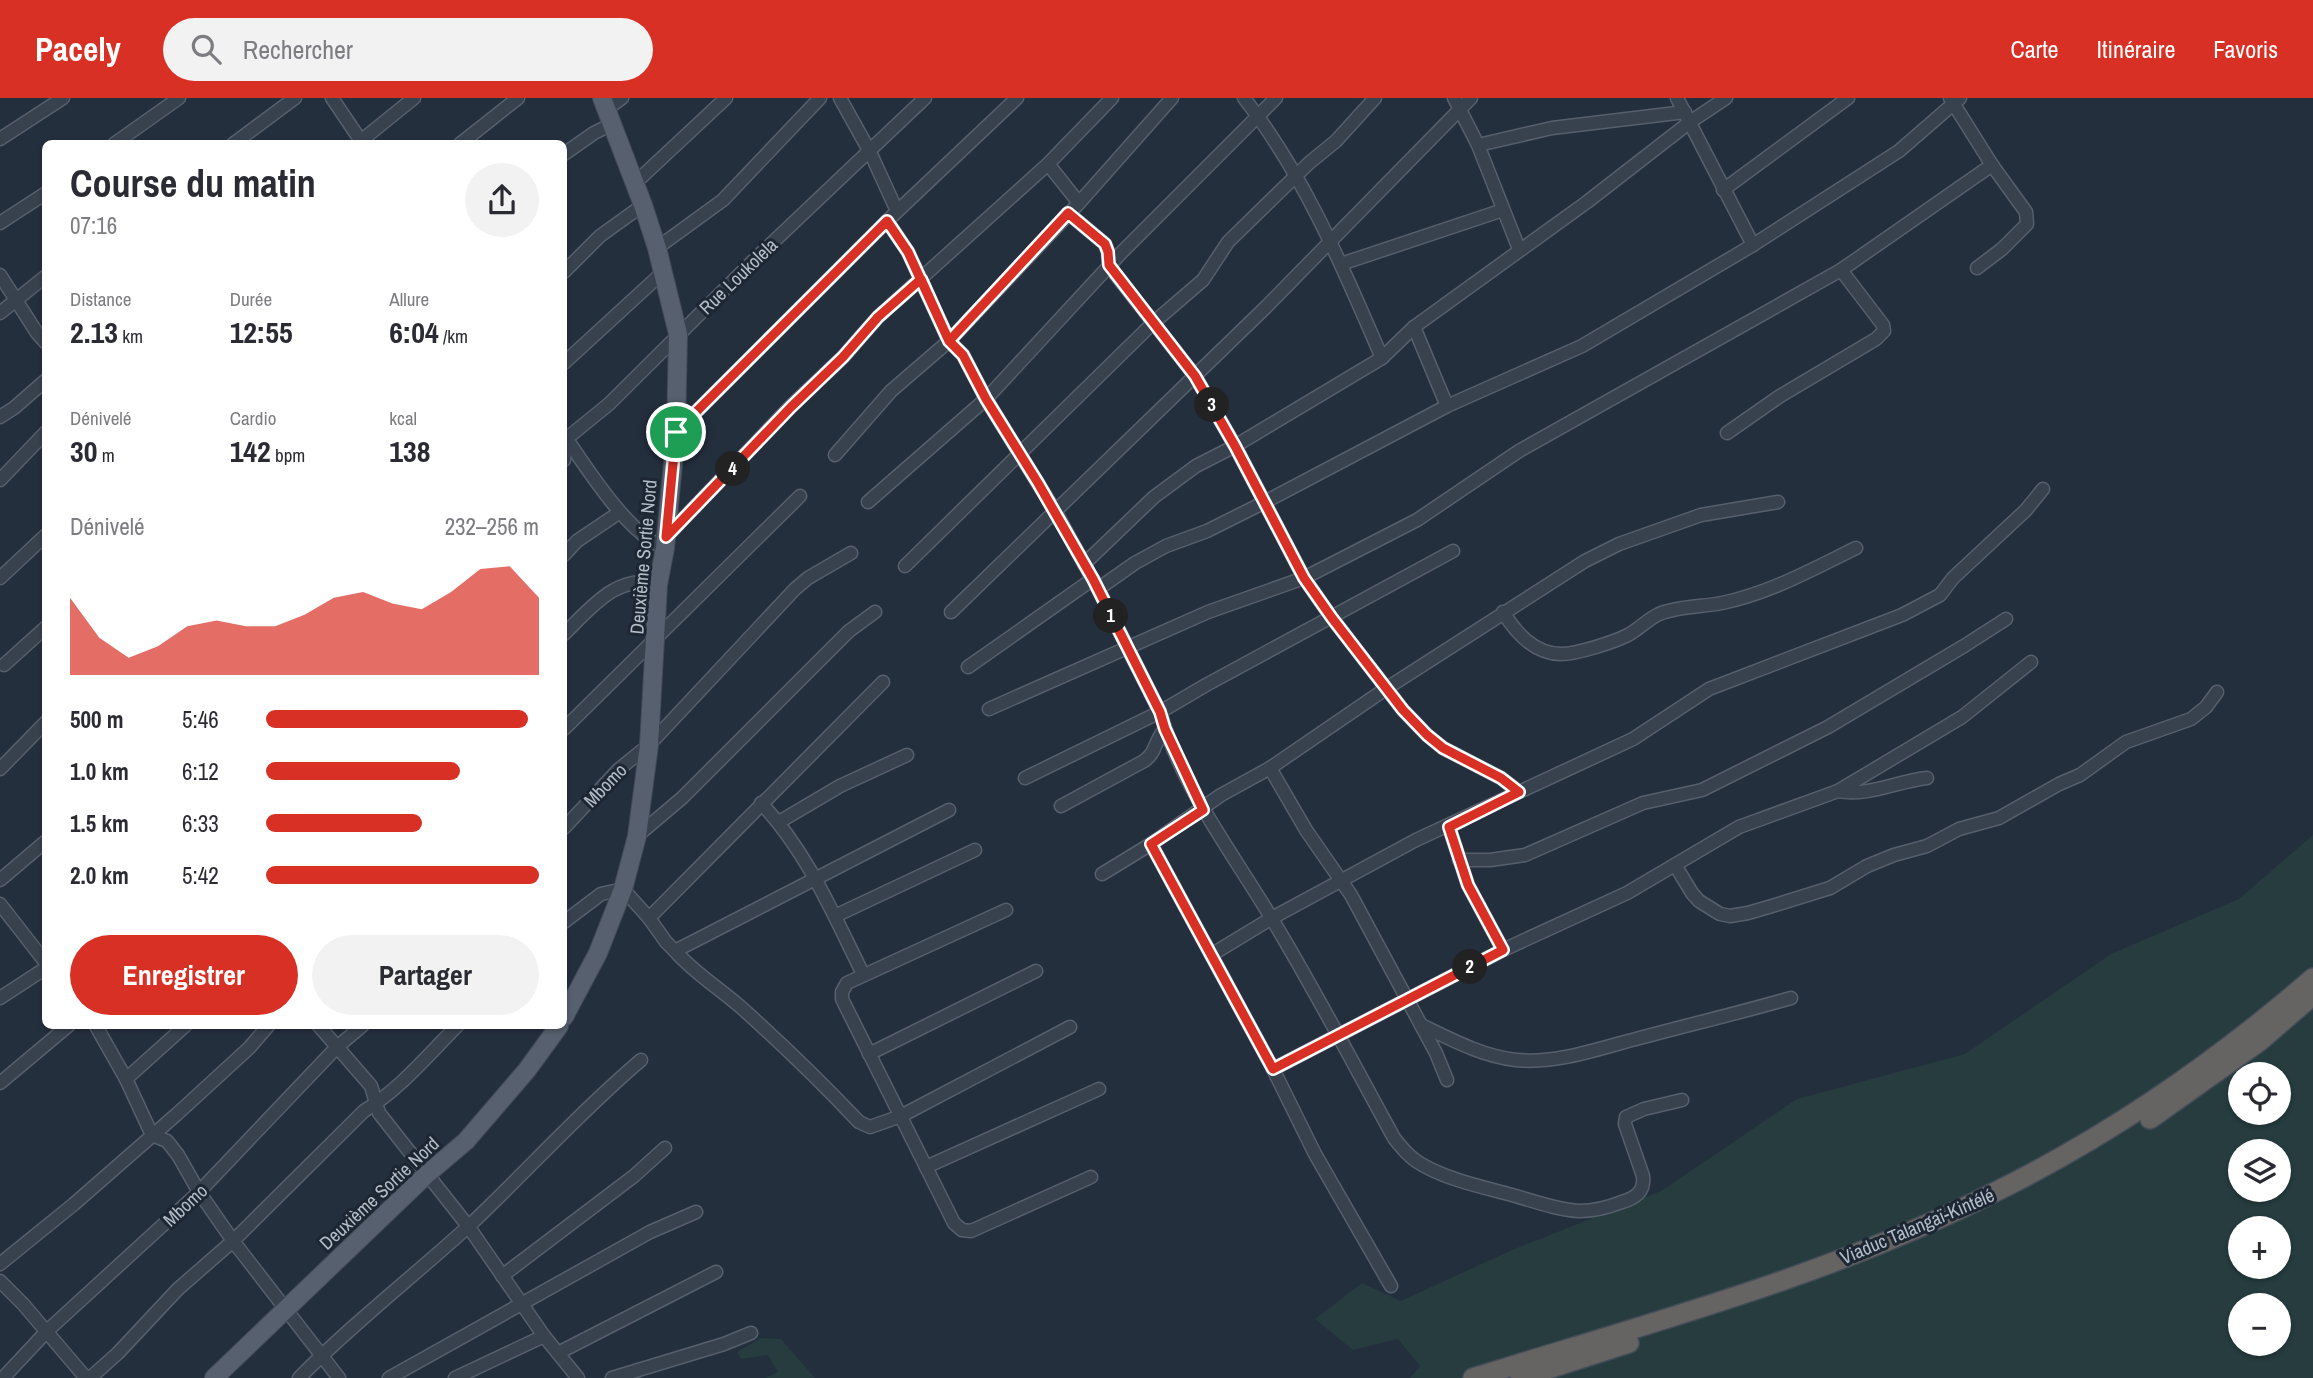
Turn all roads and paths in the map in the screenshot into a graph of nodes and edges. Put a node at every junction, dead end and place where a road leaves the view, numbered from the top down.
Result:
1 (64, 98) edge
2 (179, 98) edge
3 (295, 98) edge
4 (332, 98) edge
5 (414, 98) edge
6 (518, 98) edge
7 (622, 98) edge
8 (726, 98) edge
9 (820, 98) edge
10 (840, 98) edge
11 (925, 98) edge
12 (1017, 98) edge
13 (1112, 98) edge
14 (1171, 98) edge
15 (1244, 98) edge
16 (1276, 98) edge
17 (1375, 98) edge
18 (1471, 98) edge
19 (1677, 98) edge
20 (1726, 98) edge
21 (1848, 98) edge
22 (1955, 100) edge
23 (1457, 103) edge
24 (607, 110) edge
25 (1257, 115) junction
26 (1687, 117) junction
27 (0, 139) edge
28 (120, 140) edge
29 (238, 140) edge
30 (359, 140) edge
31 (362, 140) edge
32 (465, 140) edge
33 (1478, 145) junction
34 (567, 152) edge
35 (870, 152) junction
36 (1048, 164) junction
37 (1992, 165) junction
38 (1295, 176) junction
39 (635, 183) junction
40 (1723, 190) junction
41 (42, 195) edge
42 (1079, 203) junction
43 (643, 205) junction
44 (1503, 210) junction
45 (897, 211) junction
46 (1068, 213) junction
47 (887, 221) junction
48 (0, 223) edge
49 (1330, 240) junction
50 (1753, 245) junction
51 (657, 248) junction
52 (1519, 249) junction
53 (1341, 264) junction
54 (1109, 265) junction
55 (1977, 268) dead end
56 (567, 269) edge
57 (1841, 270) junction
58 (661, 274) junction
59 (0, 275) edge
60 (42, 279) edge
61 (921, 279) junction
62 (15, 300) junction
63 (0, 313) edge
64 (1153, 323) junction
65 (1414, 327) junction
66 (678, 334) junction
67 (42, 337) edge
68 (949, 341) junction
69 (1382, 358) junction
70 (567, 360) edge
71 (1195, 376) junction
72 (42, 384) edge
73 (986, 399) junction
74 (1447, 406) junction
75 (0, 417) edge
76 (676, 432) junction
77 (1727, 433) dead end
78 (42, 436) edge
79 (567, 436) edge
80 (567, 440) edge
81 (1235, 446) junction
82 (1019, 454) junction
83 (835, 455) dead end
84 (0, 480) edge
85 (2043, 489) dead end
86 (800, 496) dead end
87 (868, 502) dead end
88 (1778, 502) dead end
89 (1263, 503) junction
90 (620, 512) junction
91 (1055, 512) junction
92 (42, 539) edge
93 (666, 542) junction
94 (1856, 548) dead end
95 (1452, 551) dead end
96 (567, 552) edge
97 (851, 553) dead end
98 (1084, 564) junction
99 (905, 566) dead end
100 (0, 578) edge
101 (1304, 578) junction
102 (1095, 584) junction
103 (658, 585) junction
104 (875, 612) dead end
105 (951, 612) dead end
106 (1503, 612) junction
107 (1332, 618) junction
108 (2006, 618) dead end
109 (567, 631) edge
110 (42, 634) edge
111 (656, 639) junction
112 (1127, 649) junction
113 (2031, 662) dead end
114 (4, 665) dead end
115 (968, 667) dead end
116 (883, 682) dead end
117 (1387, 688) junction
118 (2217, 692) dead end
119 (989, 709) dead end
120 (1160, 712) junction
121 (567, 721) edge
122 (42, 726) edge
123 (1165, 729) junction
124 (649, 745) junction
125 (907, 755) dead end
126 (1270, 768) junction
127 (0, 769) edge
128 (1025, 778) dead end
129 (1927, 778) dead end
130 (1839, 791) junction
131 (1519, 792) junction
132 (761, 803) junction
133 (1061, 806) dead end
134 (949, 810) dead end
135 (1203, 810) junction
136 (779, 822) junction
137 (567, 825) edge
138 (1449, 827) junction
139 (637, 836) junction
140 (42, 844) edge
141 (1151, 844) junction
142 (975, 850) dead end
143 (1459, 860) junction
144 (1675, 865) junction
145 (1102, 874) dead end
146 (815, 877) junction
147 (0, 880) edge
148 (1342, 882) junction
149 (623, 889) junction
150 (0, 904) edge
151 (1006, 910) dead end
152 (835, 916) junction
153 (649, 918) junction
154 (1272, 918) junction
155 (567, 920) edge
156 (1503, 950) junction
157 (675, 951) junction
158 (1211, 954) junction
159 (42, 960) edge
160 (42, 968) edge
161 (1036, 971) dead end
162 (863, 974) junction
163 (2313, 978) edge
164 (2313, 995) edge
165 (0, 998) edge
166 (1791, 998) dead end
167 (1407, 999) junction
168 (567, 1006) edge
169 (1421, 1026) junction
170 (1070, 1027) dead end
171 (64, 1029) edge
172 (98, 1029) edge
173 (182, 1029) edge
174 (265, 1029) edge
175 (321, 1029) edge
176 (358, 1029) edge
177 (454, 1029) edge
178 (556, 1029) edge
179 (1337, 1036) junction
180 (337, 1047) junction
181 (869, 1054) junction
182 (641, 1060) dead end
183 (1273, 1069) junction
184 (126, 1079) junction
185 (1447, 1080) dead end
186 (0, 1083) edge
187 (1099, 1089) dead end
188 (1682, 1100) dead end
189 (376, 1103) junction
190 (901, 1116) junction
191 (152, 1135) junction
192 (665, 1148) dead end
193 (926, 1167) junction
194 (426, 1175) junction
195 (1091, 1177) dead end
196 (200, 1192) junction
197 (696, 1212) dead end
198 (468, 1226) junction
199 (233, 1241) junction
200 (1, 1260) edge
201 (716, 1272) dead end
202 (502, 1276) junction
203 (0, 1282) edge
204 (1391, 1286) dead end
205 (522, 1304) junction
206 (285, 1310) junction
207 (47, 1331) junction
208 (751, 1333) dead end
209 (544, 1336) junction
210 (558, 1353) junction
211 (321, 1355) junction
212 (3, 1378) edge
213 (88, 1378) edge
214 (214, 1378) edge
215 (299, 1378) edge
216 (339, 1378) edge
217 (389, 1378) edge
218 (455, 1378) edge
219 (578, 1378) edge
220 (612, 1378) edge
221 (1473, 1378) edge
222 (1520, 1378) edge

1 - 27 street
2 - 28 street
3 - 29 street
4 - 30 street
5 - 31 street
6 - 32 street
7 - 24 street
8 - 39 street
9 - 51 street
10 - 35 street
11 - 35 street, Rue Loukolela
12 - 45 street
13 - 36 street
14 - 42 street
15 - 25 street
16 - 25 street
17 - 38 street
18 - 23 street
19 - 26 street
20 - 26 street
21 - 40 street
22 - 37 street
22 - 50 street
23 - 33 street
23 - 49 street
24 - 34 street
24 - 39 main road, Deuxième Sortie Nord
25 - 38 street
25 - 54 street
26 - 33 street
26 - 40 street
26 - 52 street
33 - 44 street
35 - 45 street
35 - 66 street, Rue Loukolela
36 - 42 street
36 - 61 street
37 - 55 street
37 - 57 street
38 - 49 street
38 - 64 street
39 - 43 main road, Deuxième Sortie Nord
40 - 50 street
41 - 48 street
42 - 46 street
43 - 51 main road, Deuxième Sortie Nord
43 - 56 street
44 - 52 street
44 - 53 street
45 - 47 street
46 - 54 street
46 - 68 street
47 - 61 street
47 - 76 street
49 - 53 street
49 - 71 street
50 - 74 street
51 - 58 main road, Deuxième Sortie Nord
52 - 65 street
53 - 69 street
54 - 64 street
54 - 73 street
57 - 77 street
57 - 101 street
58 - 66 main road, Deuxième Sortie Nord
58 - 70 street
59 - 62 street
60 - 62 street
61 - 68 street
61 - 93 street
62 - 63 street
62 - 67 street
64 - 71 street
64 - 82 street
65 - 69 street
65 - 74 street
66 - 76 main road, Deuxième Sortie Nord
66 - 79 street, Rue Loukolela
68 - 73 street
68 - 83 street
69 - 81 street
71 - 81 street
71 - 91 street
72 - 75 street
73 - 82 street
73 - 87 street
74 - 89 street
76 - 93 main road, Deuxième Sortie Nord
78 - 84 street
80 - 90 street
81 - 89 street
81 - 98 street
82 - 91 street
82 - 99 street
85 - 131 street
86 - 111 street
88 - 106 street
89 - 101 street
89 - 102 street
90 - 93 street
90 - 96 street
91 - 98 street
91 - 105 street
92 - 100 street
93 - 103 main road, Deuxième Sortie Nord
94 - 106 street
95 - 107 street
97 - 124 street, Mbomo
98 - 102 street
101 - 107 street
101 - 112 street
102 - 112 street
102 - 115 street
103 - 109 street
103 - 111 main road, Deuxième Sortie Nord
104 - 139 street
106 - 117 street
107 - 117 street
107 - 120 street
108 - 143 street
110 - 114 street
111 - 121 street
111 - 124 main road, Deuxième Sortie Nord
112 - 119 street
112 - 120 street
113 - 130 street
116 - 132 street
117 - 126 street
117 - 131 street
118 - 144 street
120 - 123 street
120 - 128 street
122 - 127 street
123 - 133 street
123 - 135 street
124 - 137 street, Mbomo
124 - 139 main road, Deuxième Sortie Nord
125 - 136 street
126 - 135 street
126 - 148 street
129 - 130 street
130 - 144 street
131 - 138 street
132 - 136 street
132 - 153 street
134 - 146 street
135 - 141 street
135 - 154 street
136 - 146 street
138 - 143 street
138 - 148 street
139 - 149 main road, Deuxième Sortie Nord
140 - 147 street
141 - 145 street
141 - 158 street
142 - 152 street
143 - 156 street
144 - 156 street
146 - 152 street
146 - 157 street
148 - 154 street
148 - 167 street
149 - 153 street
149 - 155 street
149 - 168 main road, Deuxième Sortie Nord
150 - 159 street
151 - 162 street
152 - 162 street
153 - 157 street
154 - 158 street
154 - 179 street
156 - 167 street
157 - 190 street
158 - 183 street
160 - 165 street
161 - 181 street
162 - 181 street
163 - 221 highway, Viaduc Talangaï-Kintélé
164 - 222 highway, Viaduc Talangaï-Kintélé
166 - 169 street
167 - 169 street
167 - 179 street
169 - 185 street
170 - 190 street
171 - 186 street
172 - 184 street
173 - 184 street
174 - 191 street
175 - 180 street
176 - 180 street, Mbomo
177 - 189 street
178 - 194 main road, Deuxième Sortie Nord
179 - 183 street
179 - 188 street
180 - 189 street
180 - 196 street, Mbomo
181 - 190 street
182 - 198 street
183 - 204 street
184 - 191 street
187 - 193 street
189 - 194 street
189 - 199 street
190 - 193 street
191 - 196 street
191 - 200 street
192 - 202 street
193 - 195 street
194 - 198 street
194 - 206 main road, Deuxième Sortie Nord
196 - 199 street
196 - 207 street, Mbomo
197 - 205 street
198 - 202 street
198 - 211 street
199 - 206 street
199 - 213 street
201 - 210 street
202 - 205 street
203 - 207 street
205 - 209 street
205 - 217 street
206 - 211 street
206 - 214 main road, Deuxième Sortie Nord
207 - 212 street, Mbomo
207 - 213 street
208 - 220 street
209 - 210 street
209 - 218 street
210 - 219 street
211 - 215 street
211 - 216 street

